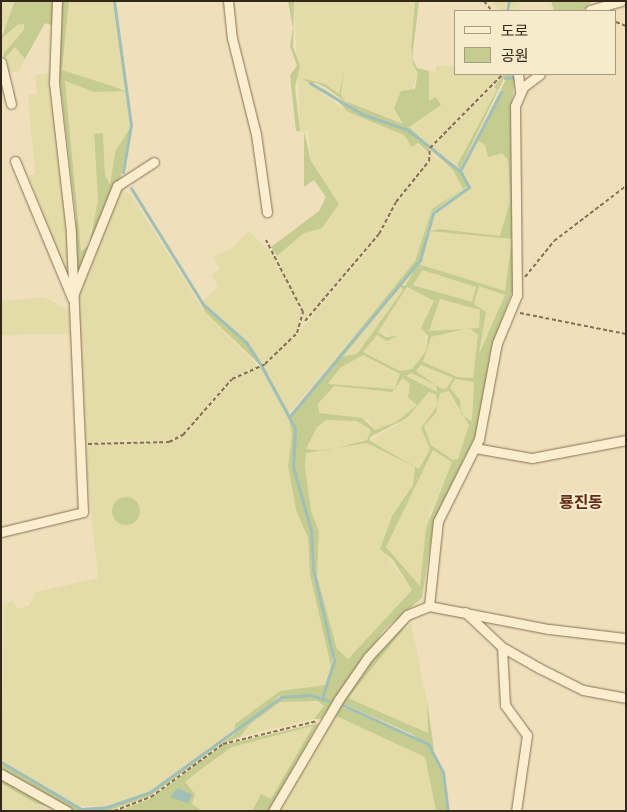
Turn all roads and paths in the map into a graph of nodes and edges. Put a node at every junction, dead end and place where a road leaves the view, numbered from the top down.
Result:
1 (57, 1) edge
2 (228, 1) edge
3 (621, 1) edge
4 (592, 10) edge
5 (1, 62) edge
6 (502, 75) edge
7 (518, 75) edge
8 (539, 75) edge
9 (520, 92) junction
10 (11, 104) dead end
11 (15, 161) dead end
12 (154, 162) dead end
13 (626, 186) edge
14 (267, 212) dead end
15 (266, 240) dead end
16 (518, 285) junction
17 (72, 298) junction
18 (512, 312) junction
19 (304, 322) junction
20 (626, 334) edge
21 (626, 440) edge
22 (77, 448) junction
23 (475, 448) junction
24 (1, 532) edge
25 (429, 606) junction
26 (465, 612) junction
27 (626, 638) edge
28 (502, 647) junction
29 (626, 698) edge
30 (324, 721) junction
31 (1, 774) edge
32 (67, 811) edge
33 (114, 811) edge
34 (273, 811) edge
35 (516, 811) edge

1 - 17 street
2 - 14 street
3 - 4 street
5 - 10 street
6 - 19 path
7 - 9 street
8 - 9 street
9 - 16 street
11 - 17 street
12 - 17 street
13 - 16 path
15 - 19 path
16 - 18 street
17 - 22 street
18 - 20 path
18 - 23 street
19 - 22 path
21 - 23 street
22 - 24 street
23 - 25 street
25 - 26 street
25 - 30 street
26 - 27 street
26 - 28 street
28 - 29 street
28 - 35 street
30 - 33 path
30 - 34 street
31 - 32 street

